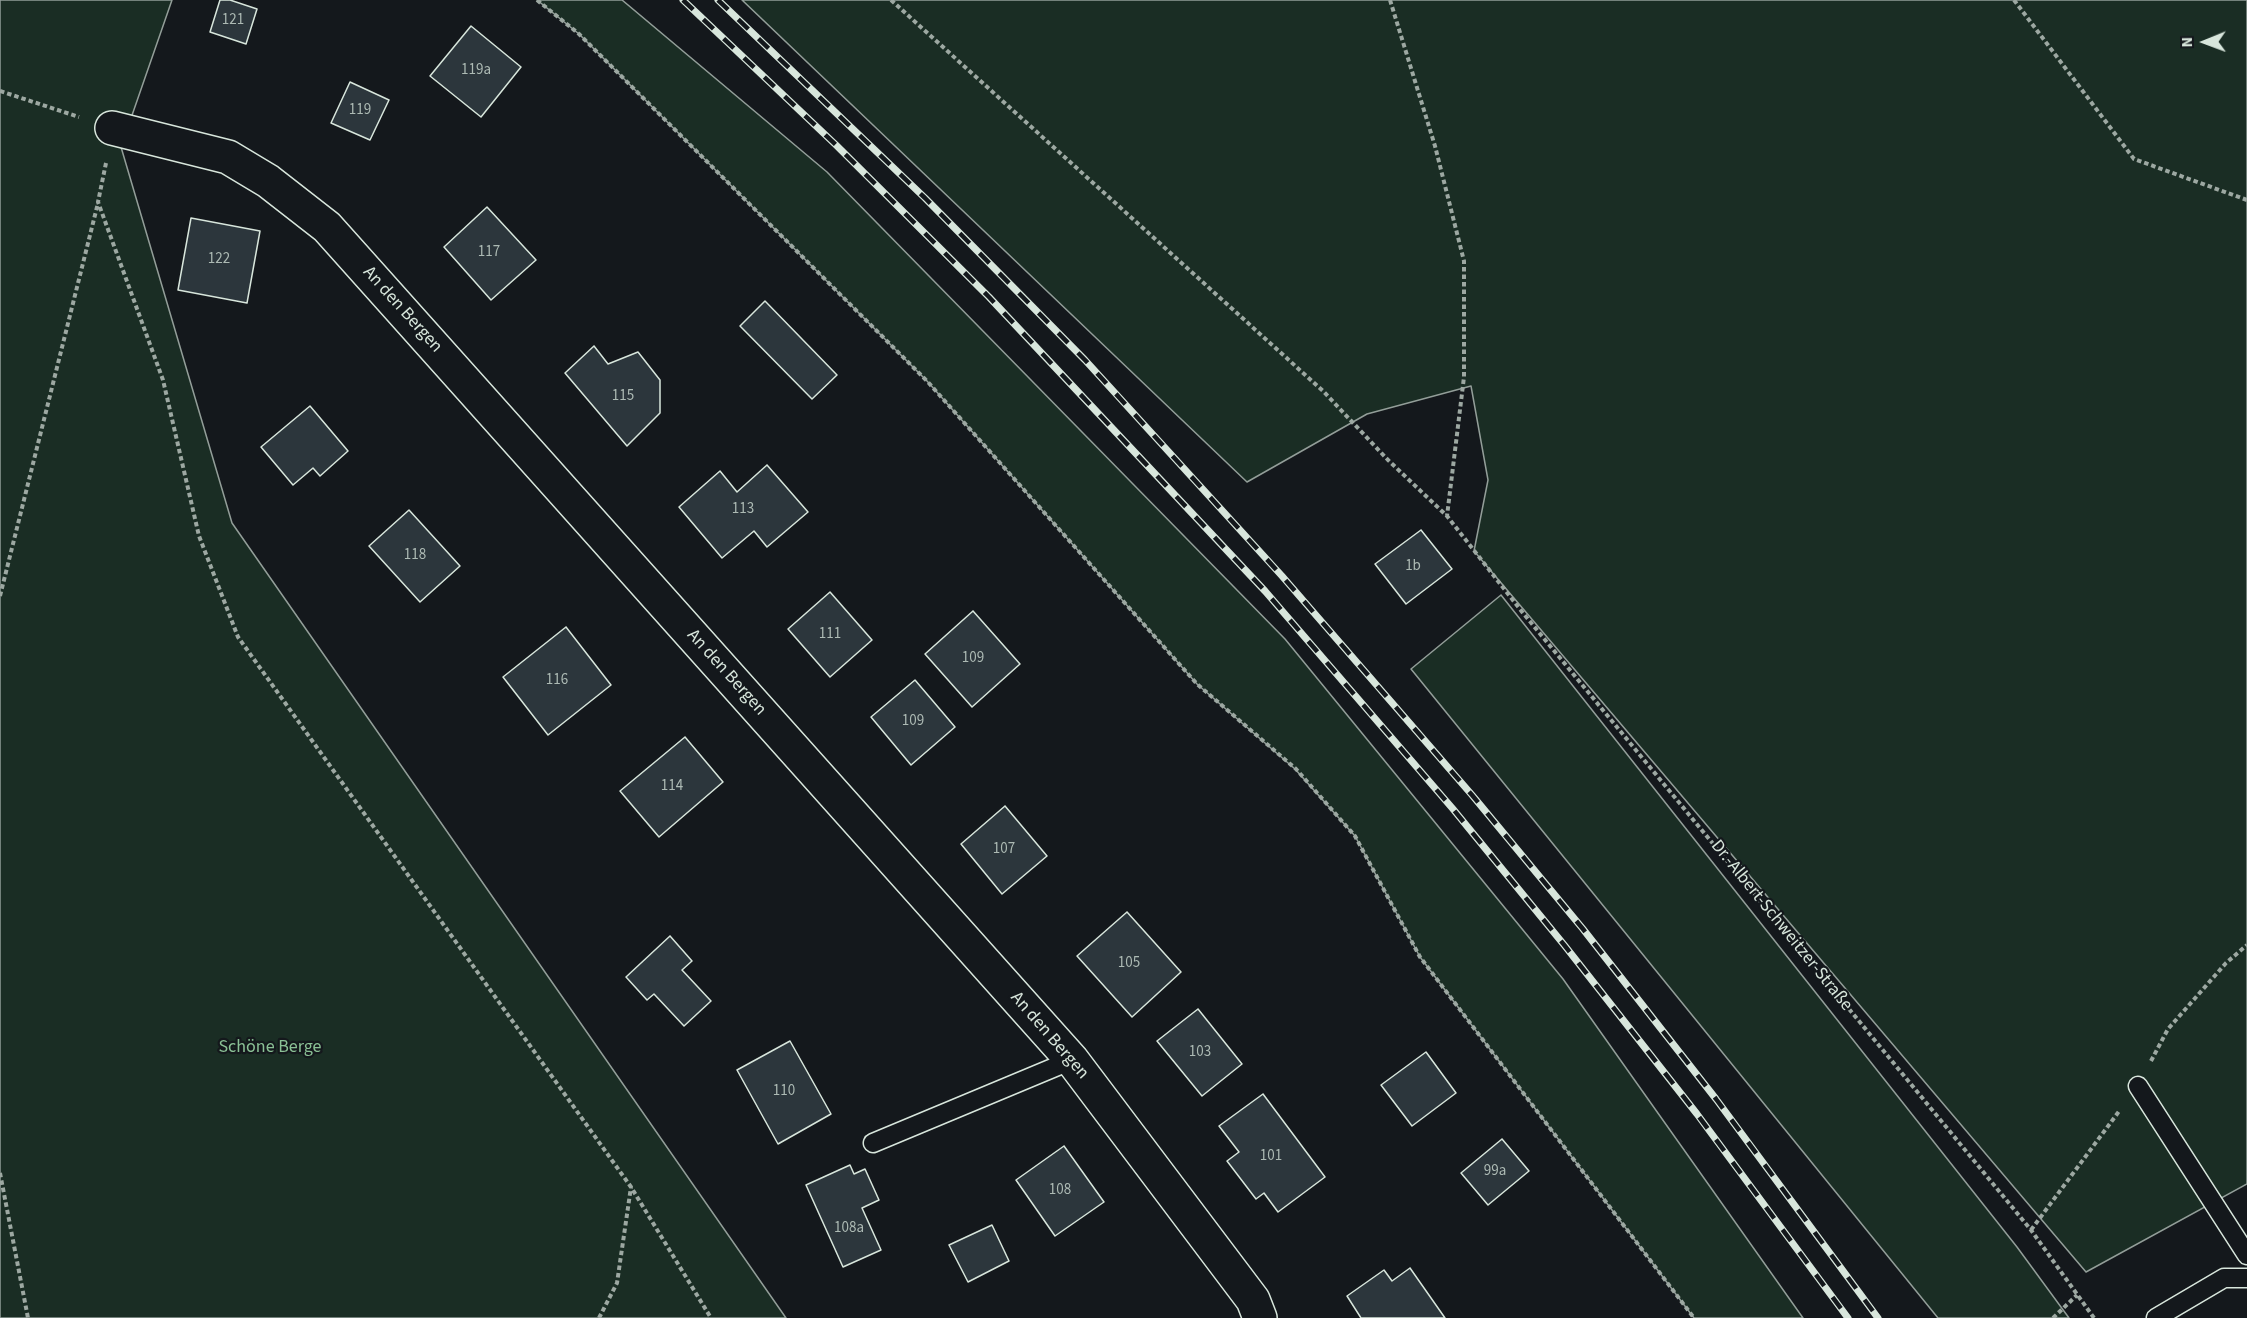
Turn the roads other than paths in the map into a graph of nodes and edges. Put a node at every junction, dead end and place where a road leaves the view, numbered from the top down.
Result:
1 (112, 128) road end
2 (1072, 1060) junction
3 (2138, 1086) dead end
4 (873, 1143) dead end
5 (2247, 1255) edge
6 (2247, 1278) edge
7 (1260, 1318) edge
8 (2156, 1318) edge

1 - 2 street, An den Bergen
2 - 4 lane
2 - 7 street, An den Bergen
3 - 5 lane
6 - 8 lane

